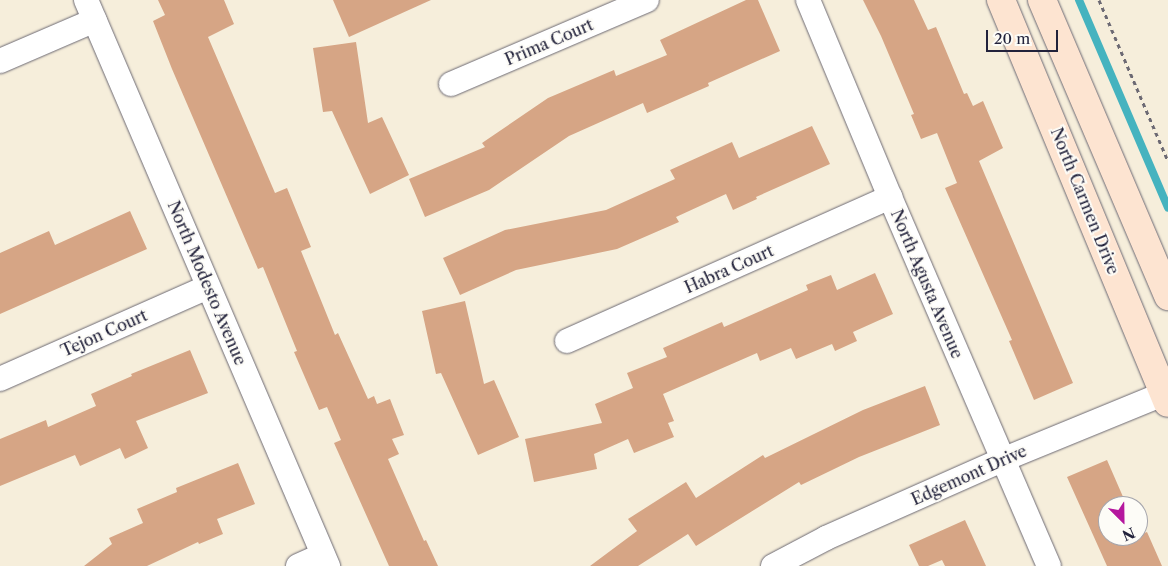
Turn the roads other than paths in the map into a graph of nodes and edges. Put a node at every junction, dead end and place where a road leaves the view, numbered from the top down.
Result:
1 (648, 0) edge
2 (808, 0) edge
3 (1001, 0) edge
4 (1042, 0) edge
5 (91, 10) edge
6 (0, 61) edge
7 (451, 84) dead end
8 (890, 198) junction
9 (208, 287) junction
10 (1168, 296) edge
11 (567, 341) dead end
12 (0, 379) edge
13 (1167, 396) edge
14 (1002, 460) junction
15 (325, 560) edge
16 (298, 566) edge
17 (774, 566) edge
18 (1049, 566) edge

1 - 7 street, Prima Court
2 - 8 street, North Agusta Avenue
3 - 13 main road, North Carmen Drive
4 - 10 main road
5 - 6 street
5 - 9 street, North Modesto Avenue
8 - 11 street, Habra Court
8 - 14 street, North Agusta Avenue
9 - 12 street, Tejon Court
9 - 15 street, North Modesto Avenue
13 - 14 street, Edgemont Drive
14 - 17 street, Edgemont Drive
14 - 18 street, North Agusta Avenue
15 - 16 street

